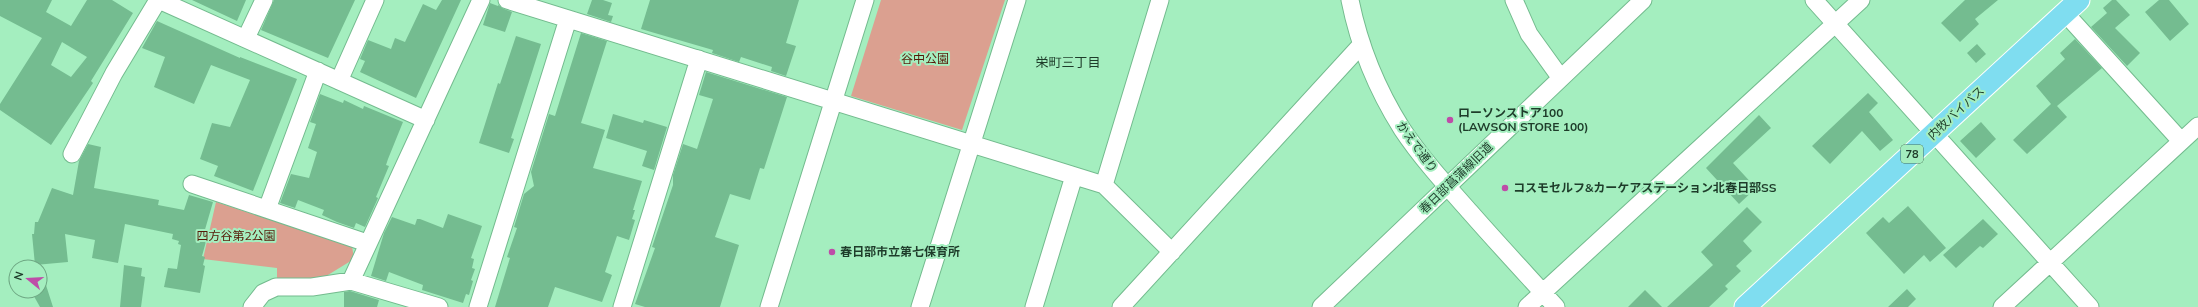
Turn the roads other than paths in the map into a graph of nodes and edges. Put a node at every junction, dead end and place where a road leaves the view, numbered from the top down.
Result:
1 (158, 0) edge
2 (264, 0) edge
3 (375, 0) edge
4 (481, 0) edge
5 (507, 0) edge
6 (865, 0) edge
7 (1017, 0) edge
8 (1160, 0) edge
9 (1350, 0) edge
10 (1514, 0) edge
11 (1643, 0) edge
12 (1814, 0) edge
13 (1861, 0) edge
14 (2072, 7) edge
15 (568, 20) junction
16 (1836, 23) junction
17 (246, 38) junction
18 (1362, 44) junction
19 (699, 59) junction
20 (318, 71) junction
21 (1560, 78) junction
22 (339, 81) junction
23 (834, 101) junction
24 (426, 120) junction
25 (2198, 126) edge
26 (1935, 133) junction
27 (2181, 141) junction
28 (971, 143) junction
29 (72, 154) dead end
30 (1074, 176) junction
31 (192, 184) dead end
32 (1104, 185) junction
33 (1447, 186) junction
34 (267, 210) junction
35 (367, 243) junction
36 (1172, 252) junction
37 (2049, 264) junction
38 (351, 281) junction
39 (1542, 292) junction
40 (252, 307) edge
41 (439, 307) edge
42 (478, 307) edge
43 (622, 307) edge
44 (769, 307) edge
45 (920, 307) edge
46 (1034, 307) edge
47 (1121, 307) edge
48 (1321, 307) edge
49 (1527, 307) edge
50 (1556, 307) edge
51 (1745, 307) edge
52 (2002, 307) edge
53 (2090, 307) edge

1 - 17 street
1 - 29 street
2 - 17 street
3 - 22 street
4 - 24 street
5 - 15 street
6 - 23 street
7 - 28 street
8 - 32 street
9 - 18 street, かえで通り
10 - 21 street
11 - 21 street, 春日部菖蒲線旧道
12 - 16 street
13 - 16 street
14 - 26 main road, 内牧バイパス / 78
14 - 27 street
15 - 19 street
15 - 42 street
16 - 26 street
16 - 39 street
17 - 20 street
18 - 33 street, かえで通り
18 - 36 street
19 - 23 street
19 - 43 street
20 - 22 street
20 - 34 street
21 - 33 street, 春日部菖蒲線旧道
22 - 24 street
23 - 28 street
23 - 44 street
24 - 35 street
25 - 27 street
26 - 37 street
26 - 51 main road, 内牧バイパス / 78
27 - 37 street
28 - 30 street
28 - 45 street
30 - 32 street
30 - 46 street
31 - 34 street
32 - 36 street
33 - 39 street, かえで通り
33 - 48 street, 春日部菖蒲線旧道
34 - 35 street
35 - 38 street
36 - 47 street
37 - 52 street
37 - 53 street
38 - 40 street
38 - 41 street
39 - 49 street
39 - 50 street, かえで通り

